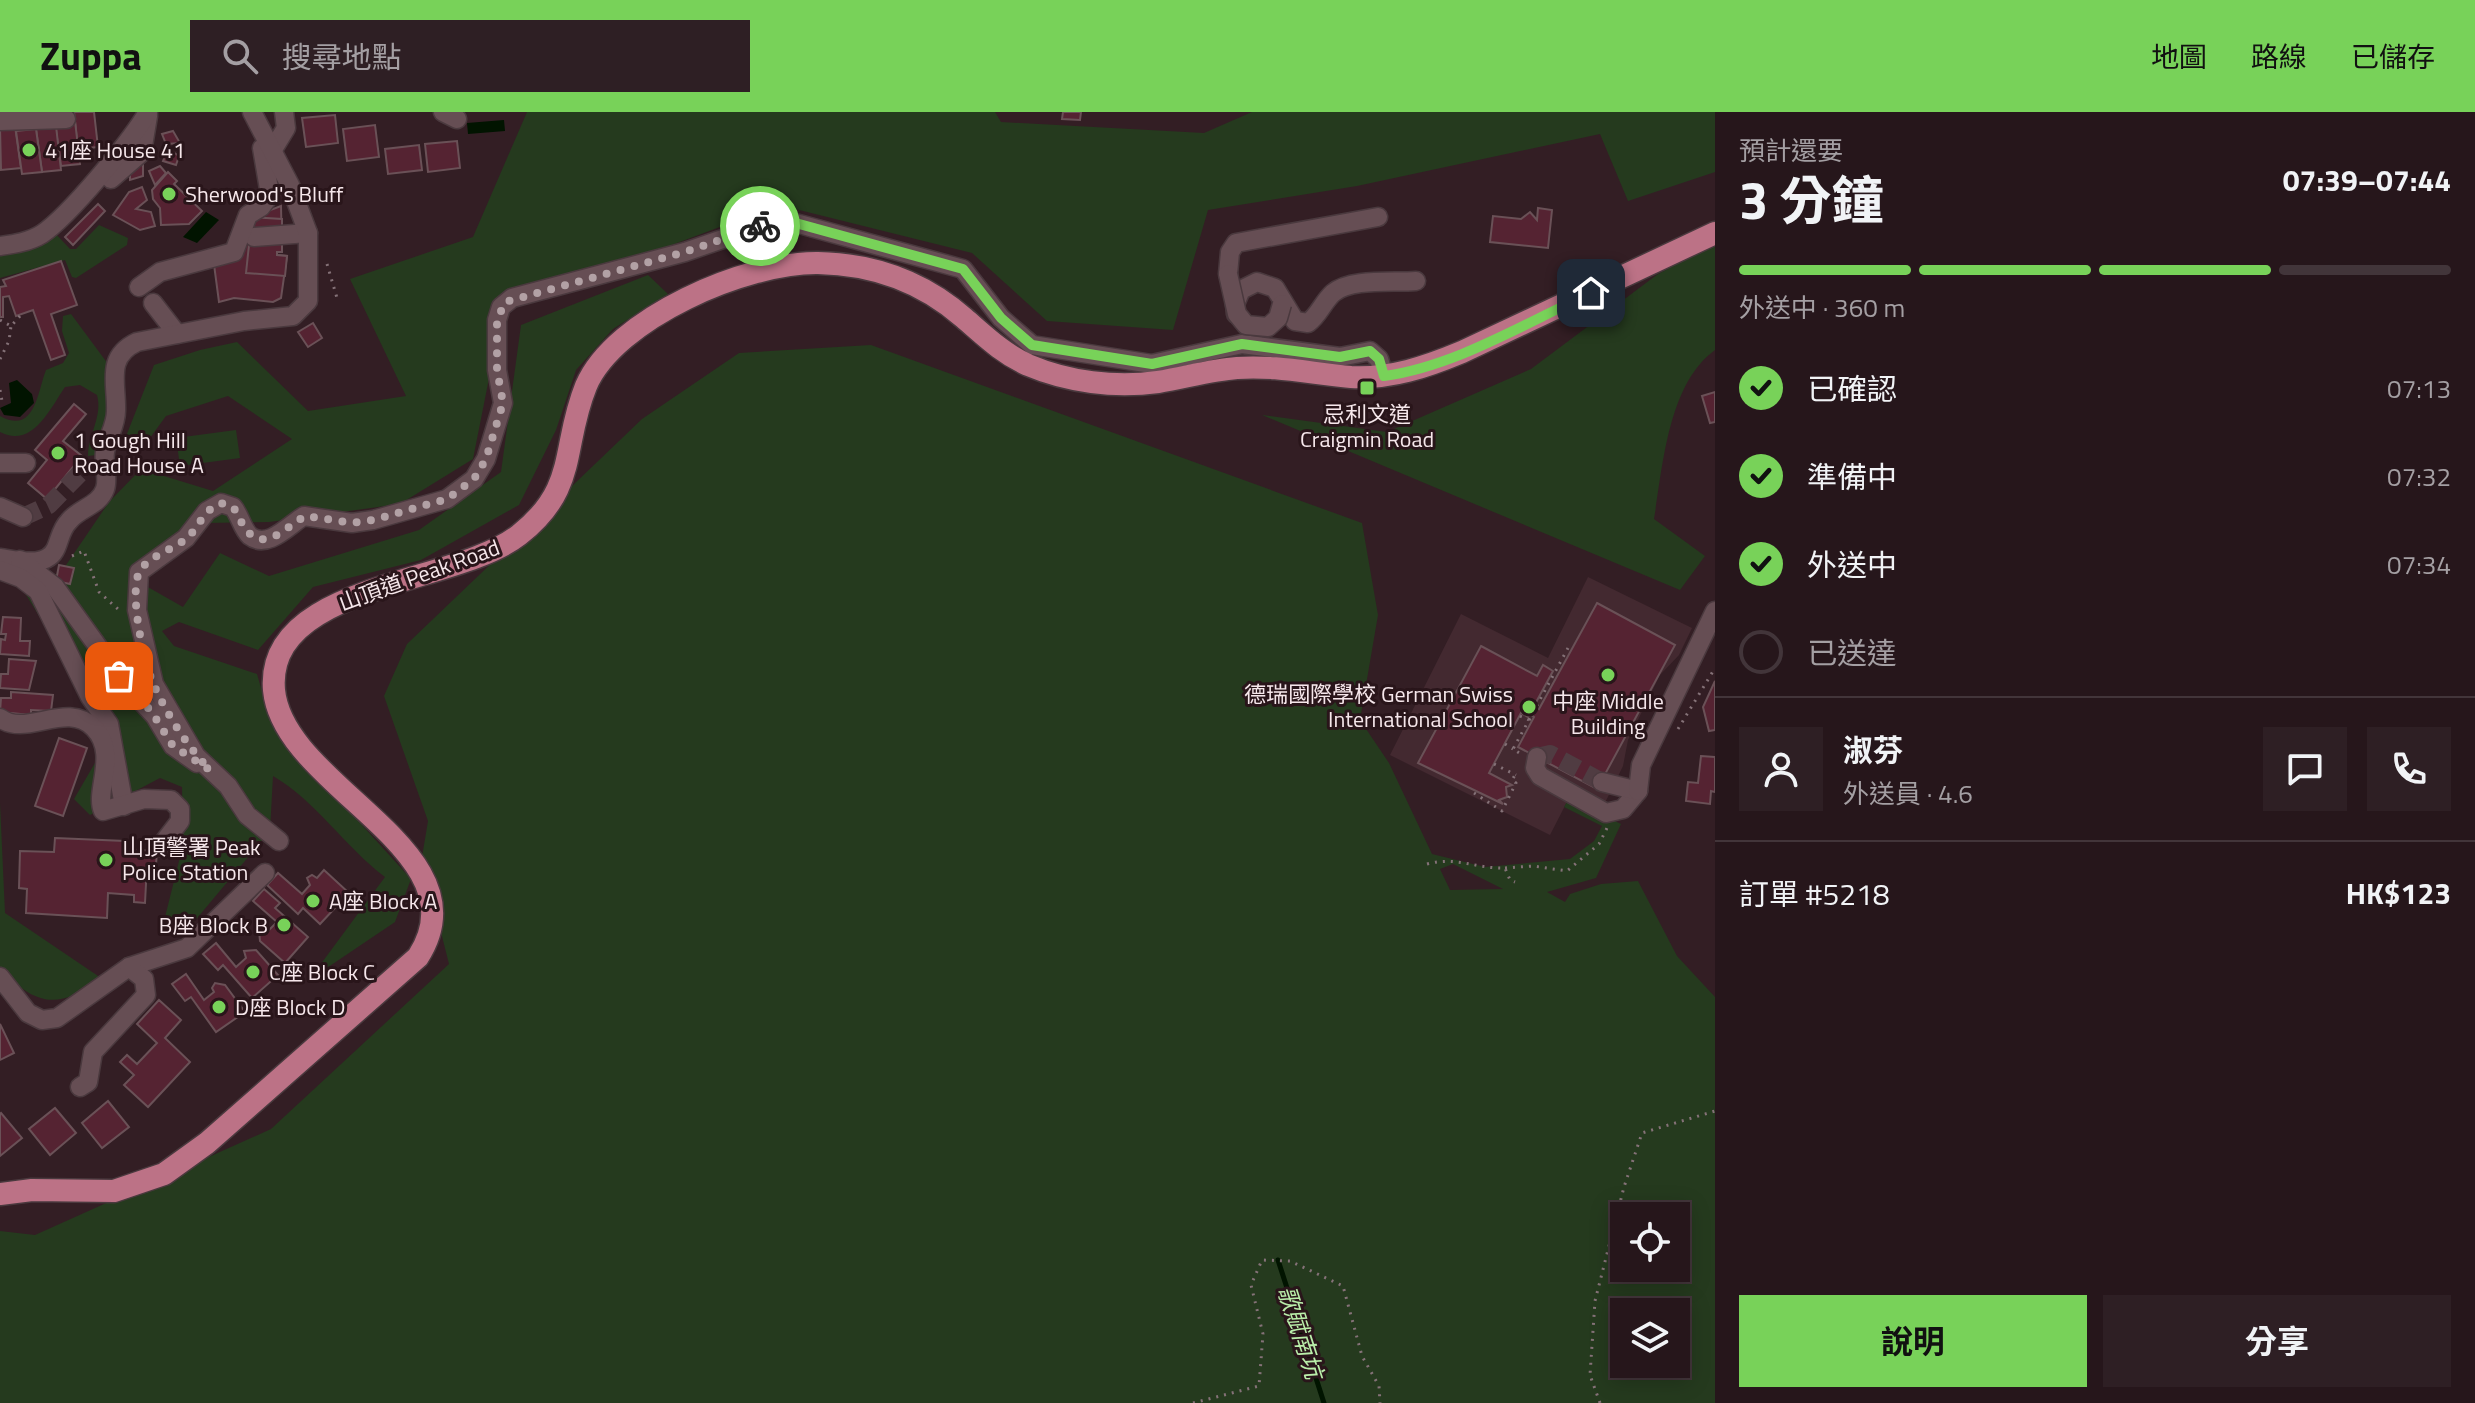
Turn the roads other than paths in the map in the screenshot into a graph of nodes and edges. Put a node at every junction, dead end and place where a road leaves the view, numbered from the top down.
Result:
1 (148, 112) edge
2 (284, 112) edge
3 (255, 118) edge
4 (66, 119) dead end
5 (0, 121) edge
6 (272, 151) junction
7 (1378, 217) dead end
8 (308, 233) junction
9 (1715, 233) edge
10 (254, 237) dead end
11 (0, 246) edge
12 (1416, 281) dead end
13 (139, 287) dead end
14 (153, 303) dead end
15 (1282, 304) junction
16 (177, 334) junction
17 (1242, 344) junction
18 (1384, 376) junction
19 (105, 454) junction
20 (0, 463) edge
21 (26, 463) dead end
22 (86, 467) tunnel mouth
23 (0, 507) edge
24 (23, 517) dead end
25 (0, 558) edge
26 (20, 560) junction
27 (0, 570) edge
28 (1713, 621) edge
29 (0, 718) edge
30 (1534, 758) road end
31 (210, 770) junction
32 (1602, 782) tunnel mouth
33 (1638, 791) junction
34 (1568, 792) junction
35 (124, 806) junction
36 (1555, 806) dead end
37 (279, 841) dead end
38 (160, 847) dead end
39 (265, 873) dead end
40 (129, 967) junction
41 (0, 977) edge
42 (0, 992) edge
43 (80, 1087) dead end
44 (0, 1194) edge

1 - 11 street
2 - 6 street
3 - 6 street
3 - 13 street
4 - 5 street
6 - 8 street
7 - 15 street, bridge
8 - 10 street
8 - 16 street
9 - 18 main road, 山頂道 Peak Road
12 - 15 street
14 - 16 street
15 - 17 street
16 - 19 street
17 - 18 street
17 - 31 street
18 - 44 main road, 山頂道 Peak Road
19 - 22 street
19 - 26 street
20 - 21 street
23 - 24 street
25 - 26 street
26 - 31 street
27 - 35 street
28 - 33 street
29 - 35 street
30 - 34 street
31 - 37 street
32 - 33 street
33 - 34 street
34 - 36 street
35 - 38 street
39 - 40 street
40 - 41 street
40 - 43 street
41 - 42 street

